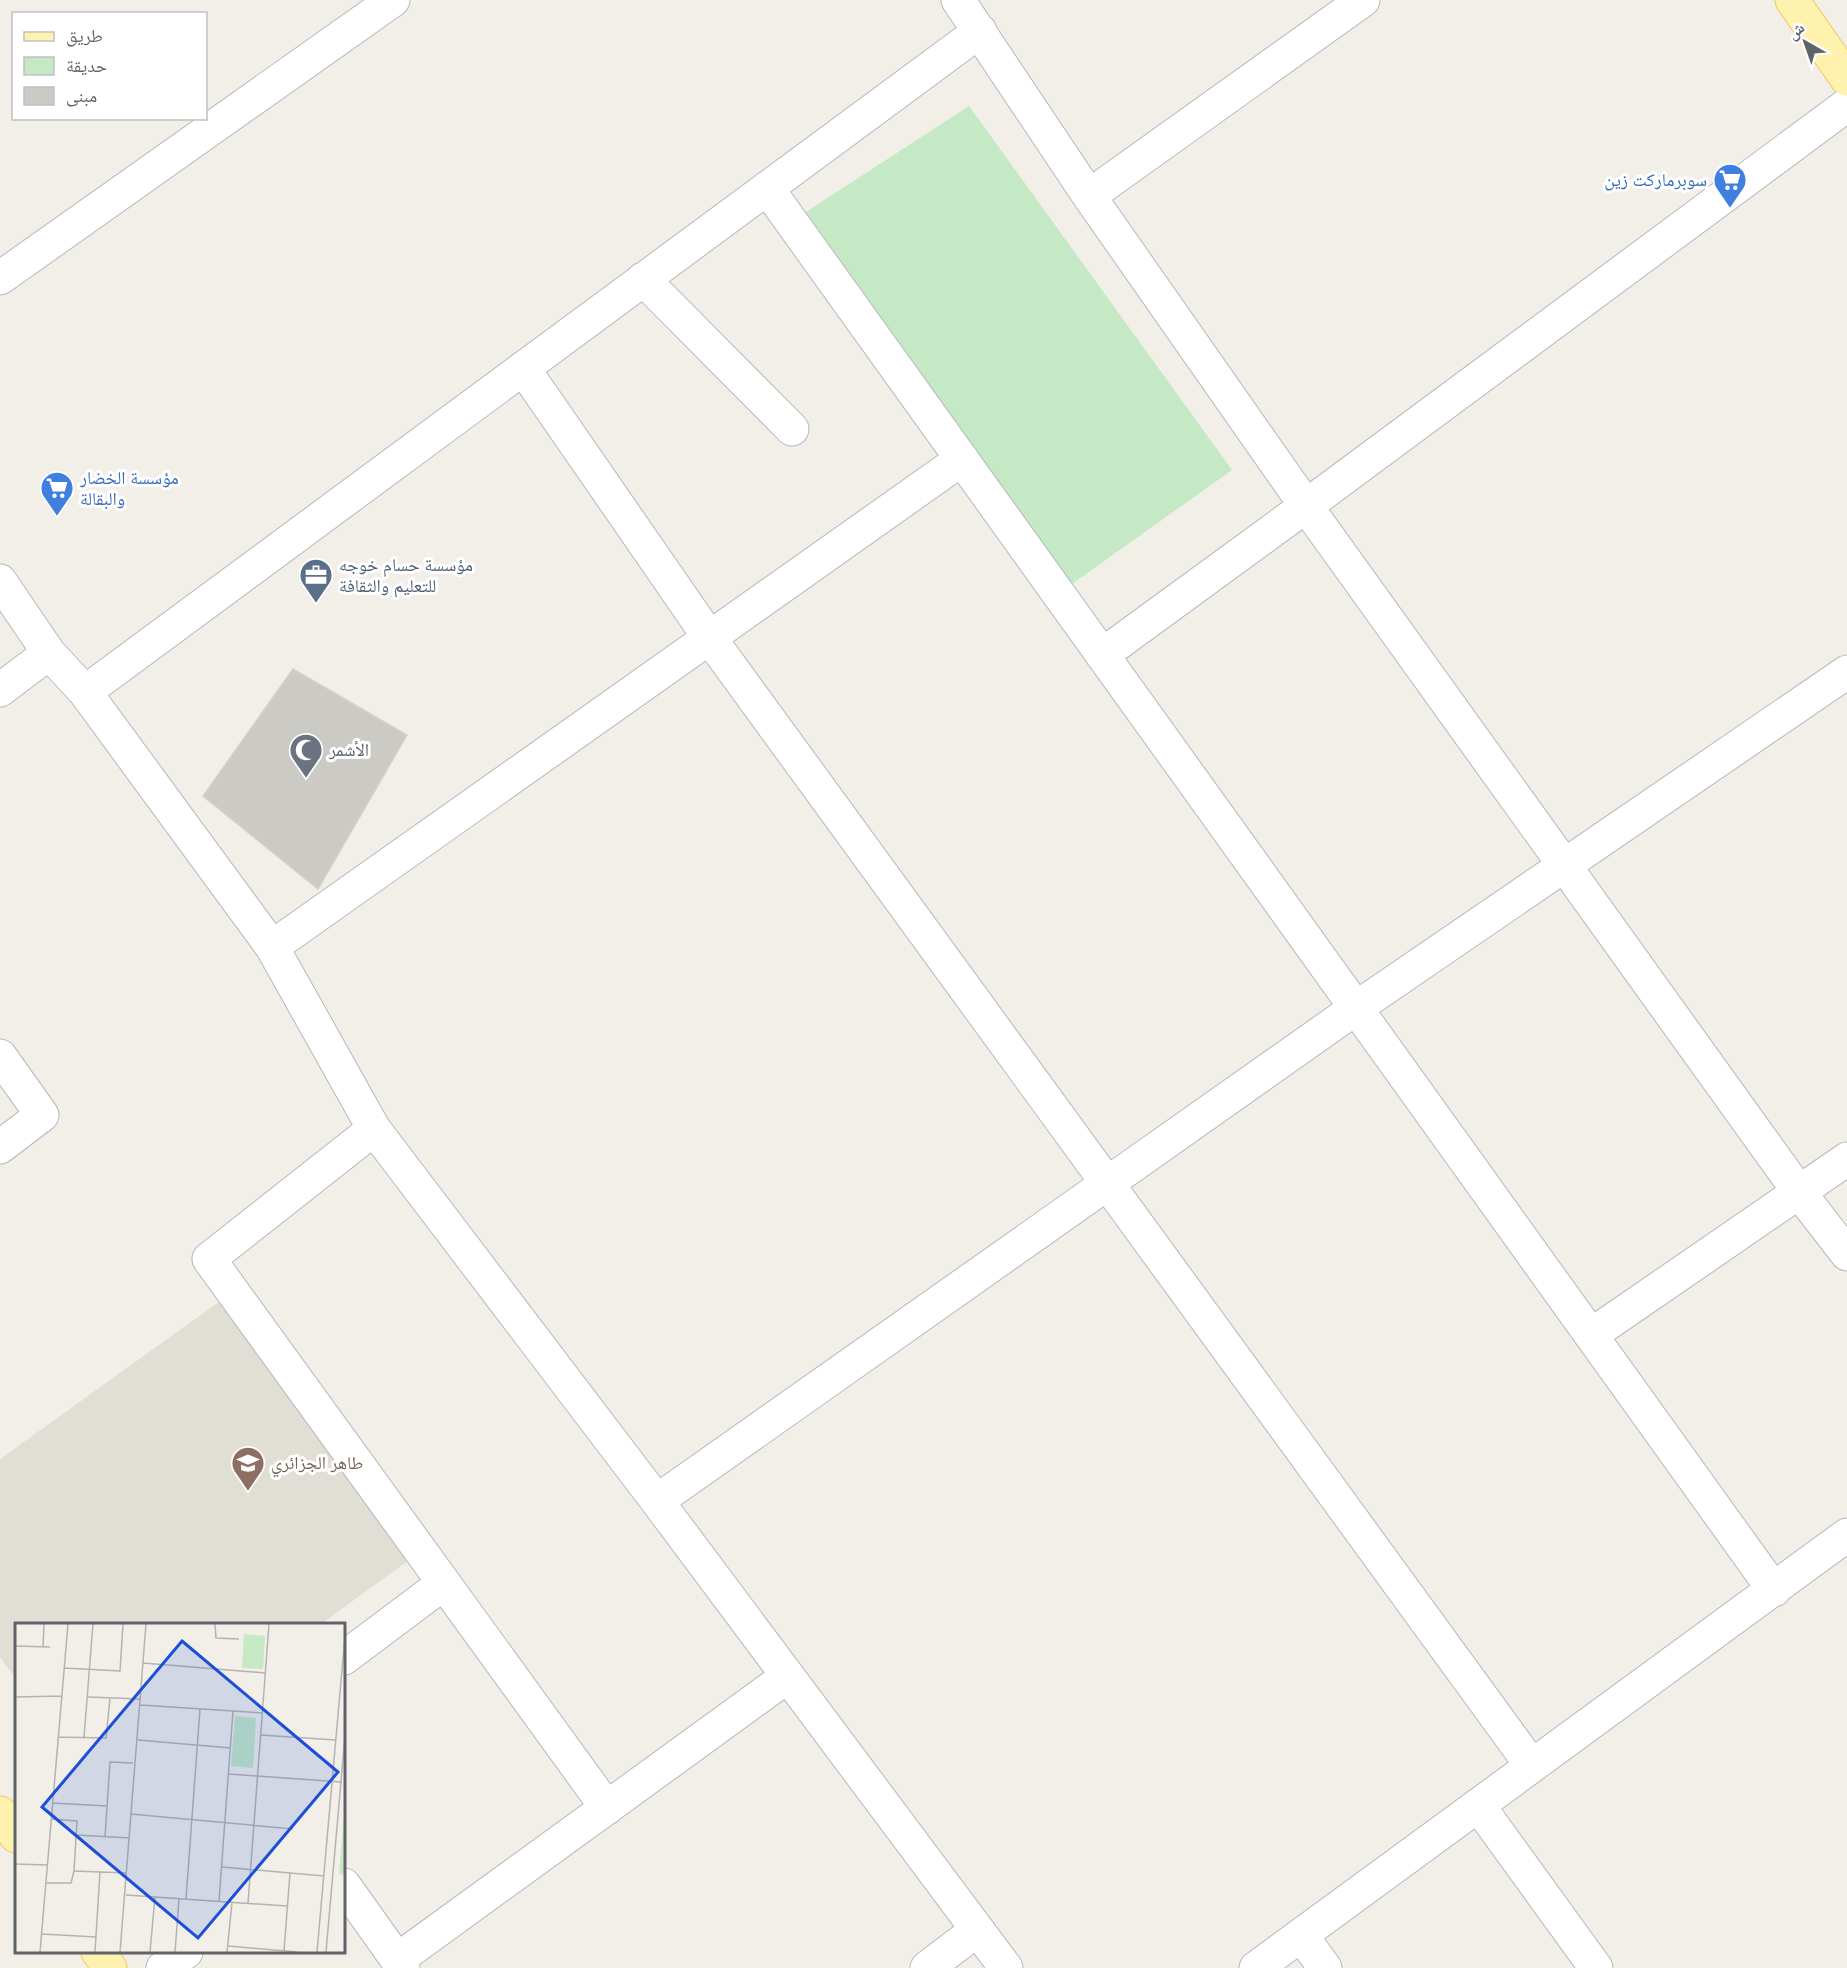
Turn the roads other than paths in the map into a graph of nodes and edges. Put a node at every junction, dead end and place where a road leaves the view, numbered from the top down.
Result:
1 (393, 0) edge
2 (958, 0) edge
3 (1363, 0) edge
4 (1792, 0) edge
5 (980, 31) junction
6 (1847, 79) edge
7 (1847, 105) edge
8 (767, 188) junction
9 (1089, 196) junction
10 (0, 278) edge
11 (643, 279) junction
12 (523, 368) junction
13 (792, 429) dead end
14 (962, 459) junction
15 (1306, 506) junction
16 (0, 581) edge
17 (709, 637) junction
18 (49, 653) junction
19 (1102, 654) junction
20 (1847, 672) edge
21 (0, 690) edge
22 (85, 692) junction
23 (1564, 866) junction
24 (272, 947) junction
25 (1356, 1008) junction
26 (0, 1056) edge
27 (374, 1129) junction
28 (0, 1148) edge
29 (1847, 1159) edge
30 (1107, 1184) junction
31 (1799, 1192) junction
32 (1847, 1254) edge
33 (1591, 1335) junction
34 (657, 1501) junction
35 (1847, 1535) edge
36 (444, 1583) junction
37 (1773, 1590) junction
38 (345, 1657) edge
39 (788, 1676) junction
40 (1532, 1766) junction
41 (1478, 1805) junction
42 (607, 1808) junction
43 (0, 1813) edge
44 (15, 1835) edge
45 (345, 1886) edge
46 (977, 1930) junction
47 (1302, 1935) junction
48 (99, 1953) edge
49 (185, 1953) edge
50 (400, 1964) edge
51 (110, 1968) edge
52 (163, 1968) edge
53 (927, 1968) edge
54 (1006, 1968) edge
55 (1256, 1968) edge
56 (1325, 1968) edge
57 (1596, 1968) edge

1 - 10 street
2 - 5 street
3 - 9 street
4 - 6 main road
5 - 8 street
5 - 9 street
7 - 15 street
8 - 11 street
8 - 14 street
9 - 15 street
11 - 12 street
11 - 13 street
12 - 17 street
12 - 22 street
14 - 17 street
14 - 19 street
15 - 19 street
15 - 23 street
16 - 18 street
17 - 24 street
17 - 30 street
18 - 21 street
18 - 22 street
19 - 25 street
20 - 23 street
22 - 24 street
23 - 25 street
23 - 31 street
24 - 27 street
25 - 30 street
25 - 33 street
26 - 28 street
27 - 34 street
27 - 36 street
29 - 31 street
30 - 34 street
30 - 40 street
31 - 32 street
31 - 33 street
33 - 37 street
34 - 39 street
35 - 37 street
36 - 38 street
36 - 42 street
37 - 40 street
39 - 42 street
39 - 46 street
40 - 41 street
41 - 47 street
41 - 57 street
42 - 50 street
43 - 44 main road
45 - 50 street
46 - 53 street
46 - 54 street
47 - 55 street
47 - 56 street
48 - 51 main road
49 - 52 street

